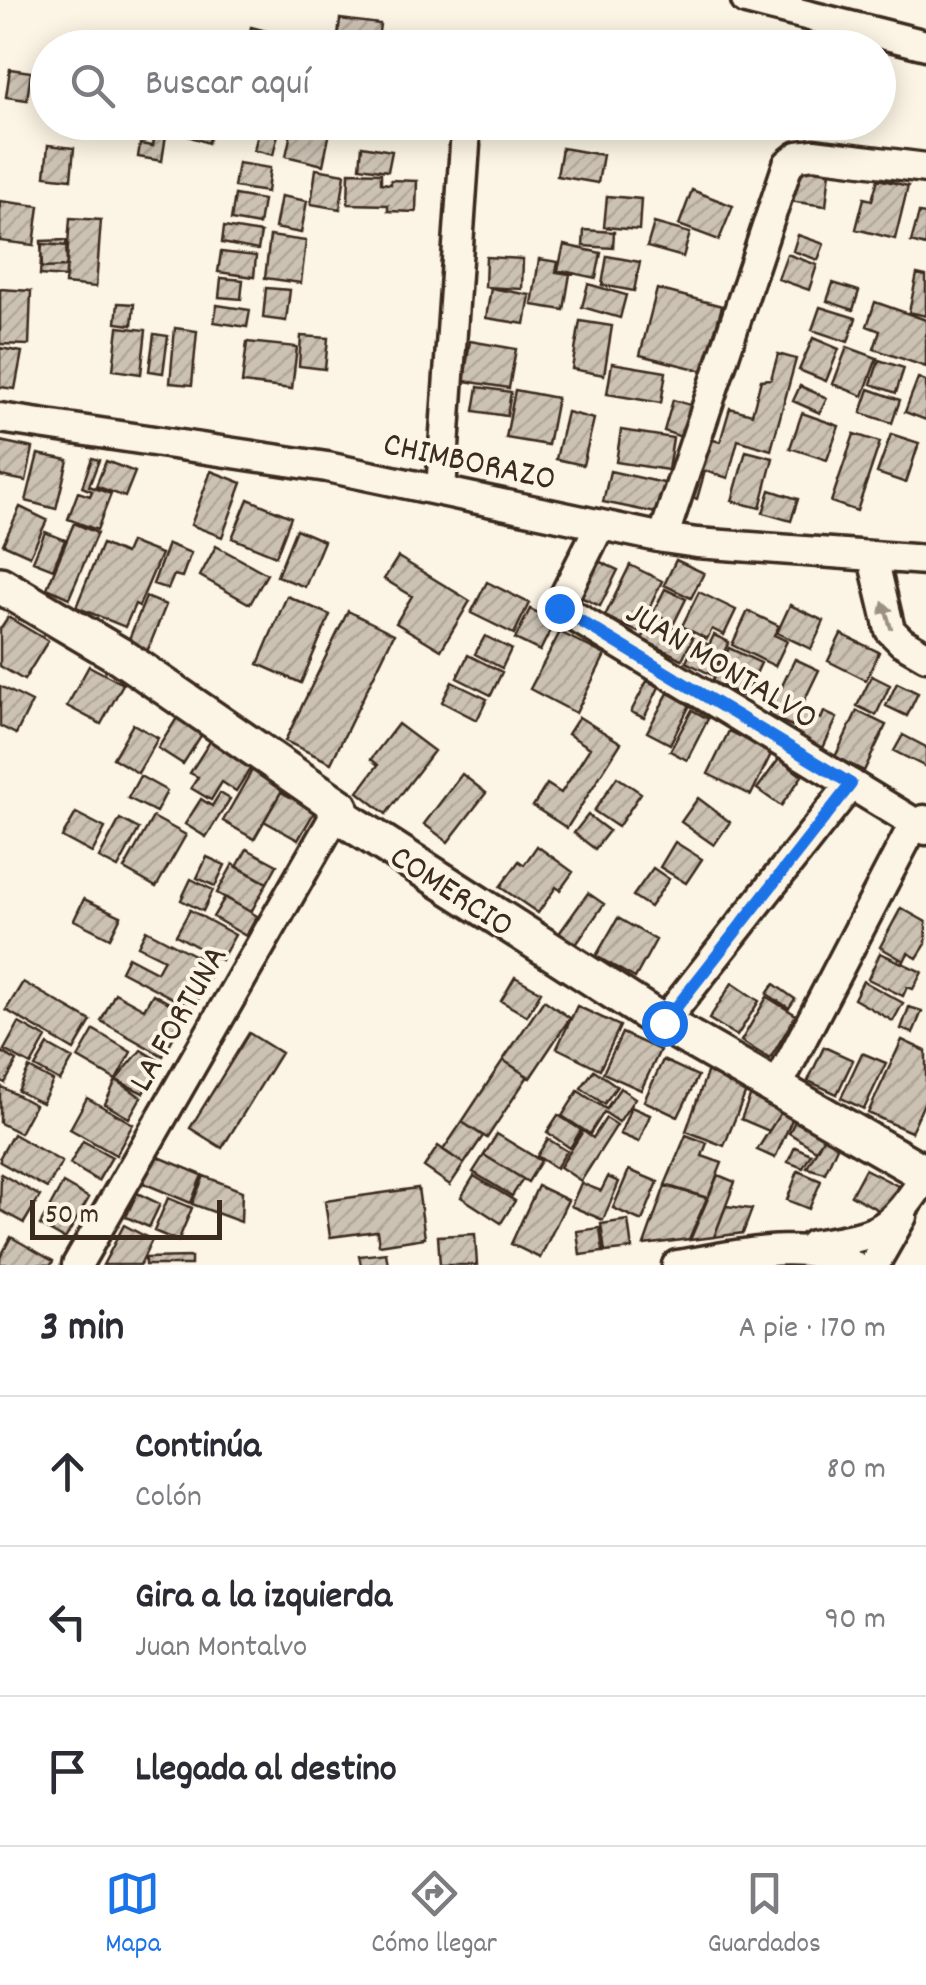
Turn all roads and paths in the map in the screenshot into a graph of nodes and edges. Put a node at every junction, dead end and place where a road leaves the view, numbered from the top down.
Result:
1 (746, 0) edge
2 (869, 30) edge
3 (896, 37) edge
4 (926, 44) edge
5 (465, 144) dead end
6 (926, 168) edge
7 (0, 418) edge
8 (441, 490) junction
9 (600, 525) junction
10 (663, 538) junction
11 (873, 558) junction
12 (926, 560) edge
13 (0, 585) edge
14 (926, 656) edge
15 (851, 784) junction
16 (338, 810) junction
17 (922, 824) edge
18 (664, 1023) junction
19 (776, 1089) junction
20 (925, 1171) edge
21 (787, 1250) junction
22 (77, 1265) edge
23 (677, 1265) edge
24 (852, 1265) edge
25 (874, 1265) edge

1 - 2 street
3 - 4 street
5 - 8 street
6 - 10 street
7 - 8 street, CHIMBORAZO
8 - 9 street, CHIMBORAZO
9 - 10 street, CHIMBORAZO
9 - 15 street, JUAN MONTALVO
10 - 11 street, CHIMBORAZO
11 - 12 street, CHIMBORAZO
14 -> 11 street
13 - 16 street, COMERCIO
15 - 17 street, JUAN MONTALVO
15 - 18 street
16 - 18 street, COMERCIO
16 - 22 street, LA FORTUNA
17 - 19 street
18 - 19 street, COMERCIO
19 - 20 street, COMERCIO
20 - 21 street
20 - 25 street
21 - 23 street
21 - 24 street

